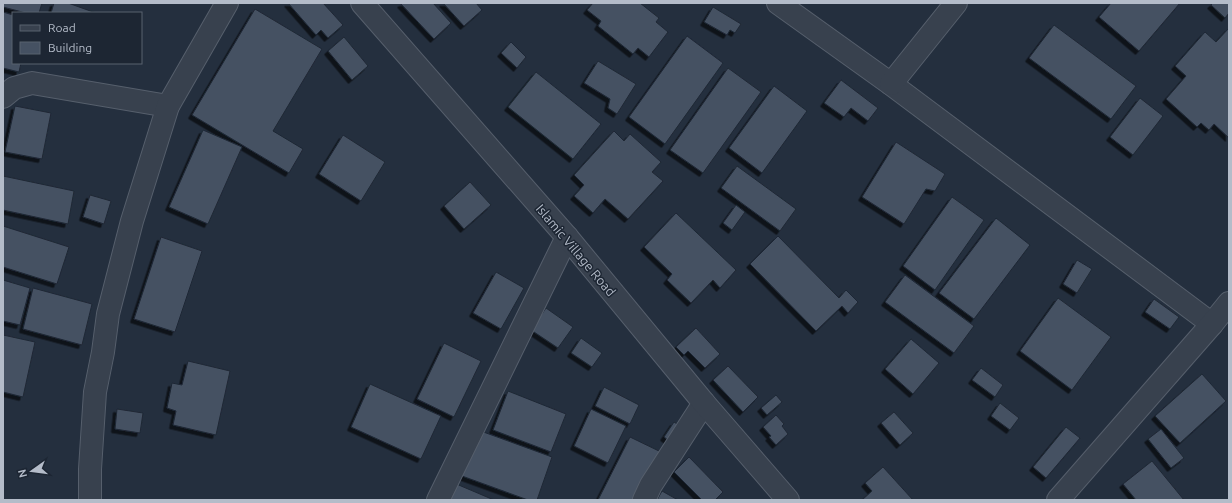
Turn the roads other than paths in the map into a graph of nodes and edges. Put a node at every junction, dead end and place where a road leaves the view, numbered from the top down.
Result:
1 (226, 3) edge
2 (362, 3) edge
3 (778, 3) edge
4 (956, 3) edge
5 (891, 84) junction
6 (7, 90) edge
7 (168, 106) junction
8 (567, 237) junction
9 (1229, 303) edge
10 (1212, 324) junction
11 (704, 403) junction
12 (90, 500) edge
13 (438, 500) edge
14 (644, 500) edge
15 (788, 500) edge
16 (1058, 500) edge

1 - 7 street
2 - 8 street, Islamic Village Road
3 - 5 street
4 - 5 street
5 - 10 street
6 - 7 street
7 - 12 street
8 - 11 street, Islamic Village Road
8 - 13 street
9 - 10 street
10 - 16 street
11 - 14 street
11 - 15 street, Islamic Village Road

